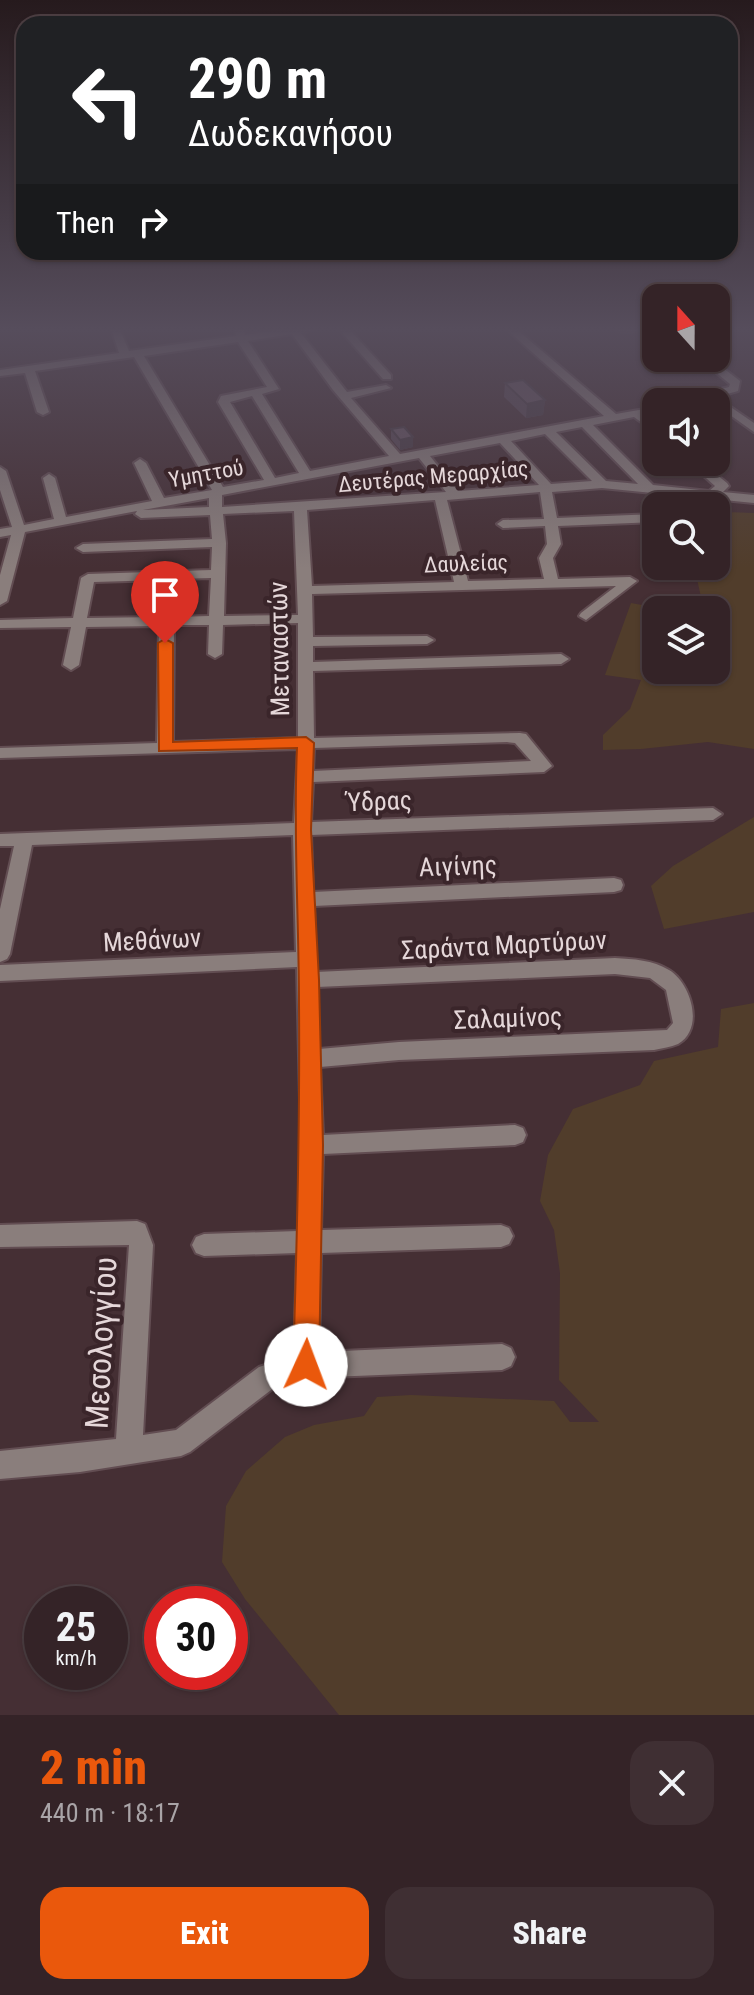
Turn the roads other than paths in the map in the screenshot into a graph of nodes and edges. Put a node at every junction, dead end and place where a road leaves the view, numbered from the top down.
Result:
1 (42, 408) edge
2 (166, 408) edge
3 (228, 408) edge
4 (265, 408) edge
5 (354, 408) edge
6 (602, 408) edge
7 (43, 412) dead end
8 (642, 412) edge
9 (636, 413) junction
10 (730, 413) edge
11 (612, 417) junction
12 (642, 418) edge
13 (584, 423) junction
14 (754, 429) edge
15 (548, 431) junction
16 (503, 439) junction
17 (420, 452) junction
18 (396, 457) junction
19 (140, 463) dead end
20 (0, 471) edge
21 (306, 475) junction
22 (711, 476) edge
23 (49, 478) dead end
24 (271, 481) junction
25 (602, 484) junction
26 (544, 488) junction
27 (649, 488) junction
28 (218, 490) junction
29 (692, 492) edge
30 (716, 492) edge
31 (447, 495) junction
32 (730, 496) edge
33 (754, 499) edge
34 (159, 501) junction
35 (300, 507) junction
36 (114, 511) junction
37 (217, 512) junction
38 (642, 518) edge
39 (61, 521) junction
40 (551, 521) junction
41 (503, 524) dead end
42 (19, 529) junction
43 (0, 533) edge
44 (219, 543) junction
45 (83, 548) dead end
46 (218, 574) junction
47 (170, 576) junction
48 (552, 583) junction
49 (462, 585) junction
50 (305, 590) junction
51 (2, 593) edge
52 (586, 616) dead end
53 (303, 619) junction
54 (215, 621) junction
55 (166, 622) junction
56 (79, 623) junction
57 (0, 624) edge
58 (427, 640) dead end
59 (304, 642) junction
60 (215, 654) dead end
61 (561, 659) dead end
62 (71, 665) dead end
63 (305, 667) junction
64 (306, 743) junction
65 (165, 747) junction
66 (0, 753) edge
67 (303, 777) junction
68 (713, 814) dead end
69 (302, 830) junction
70 (24, 839) junction
71 (0, 840) edge
72 (614, 885) dead end
73 (305, 899) junction
74 (6, 900) edge
75 (0, 954) edge
76 (307, 959) junction
77 (0, 973) edge
78 (309, 980) junction
79 (682, 1005) joint
80 (309, 1059) junction
81 (515, 1135) dead end
82 (312, 1145) junction
83 (0, 1236) edge
84 (501, 1236) dead end
85 (311, 1241) junction
86 (204, 1245) dead end
87 (502, 1357) dead end
88 (306, 1365) junction
89 (129, 1452) junction
90 (0, 1465) edge

1 - 7 street
2 - 28 street
3 - 24 street
4 - 21 street
5 - 18 street
6 - 11 street
8 - 9 street, Υμηττού
9 - 11 street, Υμηττού
9 - 12 street
10 - 14 street
11 - 13 street, Υμηττού
13 - 15 street, Υμηττού
13 - 27 street
15 - 16 street, Υμηττού
15 - 25 street
16 - 17 street, Υμηττού
16 - 26 street
17 - 18 street, Υμηττού
17 - 31 street
18 - 21 street, Υμηττού
19 - 34 street
20 - 42 street
21 - 24 street, Υμηττού
22 - 30 street
23 - 39 street
24 - 28 street, Υμηττού
25 - 26 street, Δευτέρας Μεραρχίας
25 - 27 street, Δευτέρας Μεραρχίας
26 - 31 street, Δευτέρας Μεραρχίας
26 - 40 street
27 - 29 street, Δευτέρας Μεραρχίας
28 - 34 street, Υμηττού
28 - 37 street
31 - 35 street, Δευτέρας Μεραρχίας
31 - 49 street
32 - 33 street, Δευτέρας Μεραρχίας
34 - 36 street, Υμηττού
35 - 37 street, Δευτέρας Μεραρχίας
35 - 50 street, Μεταναστών
36 - 37 street, Δευτέρας Μεραρχίας
36 - 39 street, Υμηττού
37 - 44 street
38 - 40 street
39 - 42 street, Υμηττού
40 - 41 street
40 - 48 street
42 - 43 street, Υμηττού
42 - 51 street
44 - 45 street
44 - 46 street
46 - 47 street
46 - 54 street
47 - 55 street
47 - 56 street
48 - 49 street, Δαυλείας
48 - 52 street, Δαυλείας
49 - 50 street, Δαυλείας
50 - 53 street, Μεταναστών
53 - 54 street
53 - 59 street, Μεταναστών
54 - 55 street
54 - 60 street
55 - 56 street
55 - 65 street
56 - 57 street
56 - 62 street
58 - 59 street
59 - 63 street, Μεταναστών
61 - 63 street
63 - 64 street, Μεταναστών
64 - 65 street
64 - 67 street, Μεταναστών
64 - 67 street
65 - 66 street
67 - 69 street, Μεταναστών
68 - 69 street, Ύδρας
69 - 70 street, Ύδρας
69 - 73 street, Μεταναστών
70 - 71 street, Ύδρας
70 - 74 street
72 - 73 street, Αιγίνης
73 - 76 street, Μεταναστών
74 - 75 street
76 - 77 street, Μεθάνων
76 - 78 street, Μεταναστών
78 - 79 street, Σαράντα Μαρτύρων
78 - 80 street, Μεταναστών
79 - 80 street, Σαλαμίνος
80 - 82 street, Μεταναστών
81 - 82 street
82 - 85 street, Μεταναστών
83 - 89 street, Μεσολογγίου
84 - 85 street
85 - 86 street
85 - 88 street, Μεταναστών
87 - 88 street
88 - 89 street
89 - 90 street

